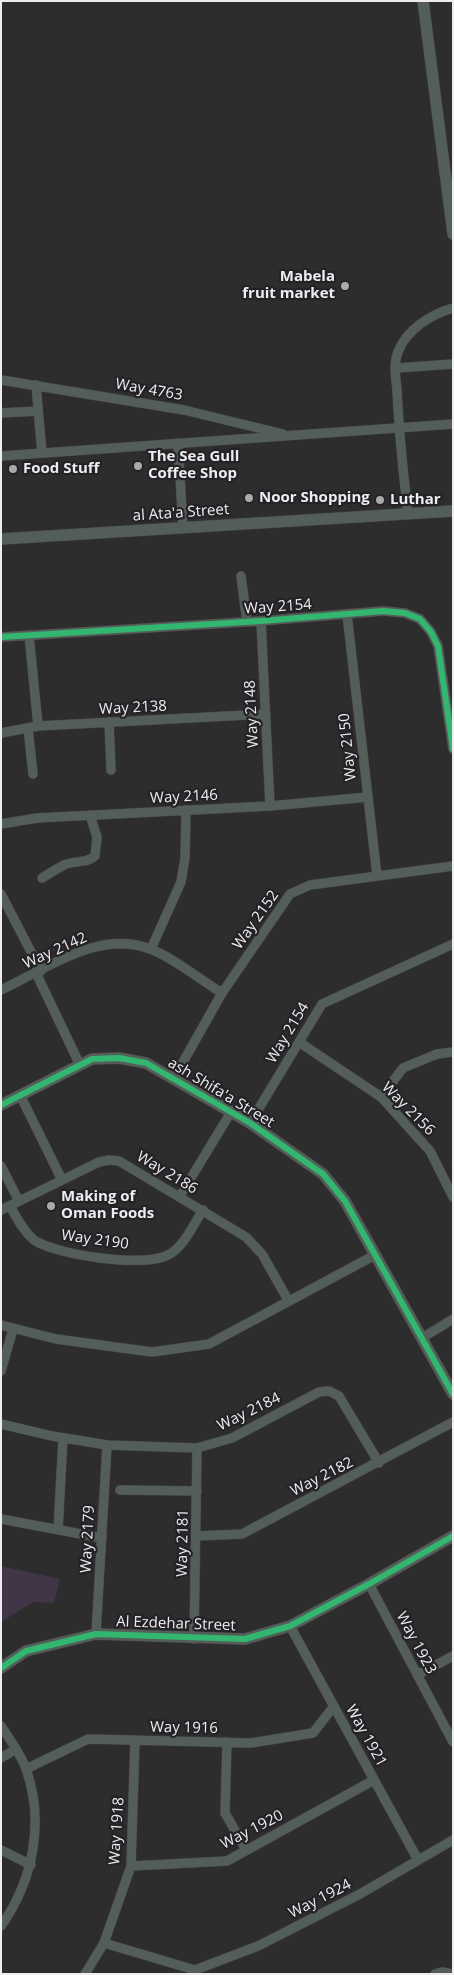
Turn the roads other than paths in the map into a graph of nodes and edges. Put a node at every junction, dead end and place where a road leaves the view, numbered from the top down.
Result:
1 (423, 1) edge
2 (453, 234) edge
3 (453, 308) edge
4 (453, 364) edge
5 (396, 368) junction
6 (1, 380) edge
7 (36, 385) junction
8 (38, 411) junction
9 (1, 413) edge
10 (453, 424) edge
11 (398, 428) junction
12 (290, 436) junction
13 (178, 443) junction
14 (42, 453) junction
15 (1, 456) edge
16 (453, 511) edge
17 (408, 513) junction
18 (182, 528) junction
19 (1, 539) edge
20 (241, 576) dead end
21 (347, 614) junction
22 (247, 622) junction
23 (262, 622) junction
24 (29, 635) junction
25 (1, 637) edge
26 (449, 695) edge
27 (266, 714) junction
28 (109, 722) junction
29 (38, 726) junction
30 (28, 728) junction
31 (1, 733) edge
32 (453, 748) edge
33 (111, 770) dead end
34 (33, 774) dead end
35 (368, 797) junction
36 (270, 806) junction
37 (186, 810) junction
38 (90, 816) junction
39 (1, 824) edge
40 (453, 866) edge
41 (377, 876) junction
42 (42, 878) dead end
43 (1, 894) edge
44 (453, 944) edge
45 (152, 949) junction
46 (39, 972) junction
47 (1, 990) edge
48 (222, 993) junction
49 (299, 1042) junction
50 (453, 1052) edge
51 (80, 1065) junction
52 (174, 1078) junction
53 (20, 1095) junction
54 (380, 1097) junction
55 (1, 1105) edge
56 (231, 1112) junction
57 (250, 1123) junction
58 (1, 1166) edge
59 (62, 1180) junction
60 (180, 1196) junction
61 (453, 1197) edge
62 (19, 1201) junction
63 (6, 1208) edge
64 (203, 1210) junction
65 (375, 1255) junction
66 (288, 1300) junction
67 (453, 1319) edge
68 (1, 1325) edge
69 (13, 1329) junction
70 (422, 1338) junction
71 (1, 1371) edge
72 (453, 1394) edge
73 (453, 1422) edge
74 (1, 1424) edge
75 (63, 1438) junction
76 (108, 1445) junction
77 (197, 1448) junction
78 (379, 1463) junction
79 (120, 1490) dead end
80 (197, 1491) junction
81 (1, 1519) edge
82 (58, 1530) junction
83 (197, 1536) junction
84 (453, 1536) edge
85 (102, 1538) junction
86 (369, 1584) junction
87 (290, 1626) junction
88 (96, 1634) junction
89 (194, 1638) junction
90 (453, 1656) edge
91 (1, 1668) edge
92 (417, 1675) junction
93 (334, 1706) junction
94 (1, 1726) edge
95 (135, 1740) junction
96 (227, 1742) junction
97 (453, 1742) edge
98 (16, 1749) junction
99 (1, 1758) edge
100 (26, 1769) junction
101 (374, 1780) junction
102 (453, 1840) edge
103 (1, 1850) edge
104 (246, 1850) junction
105 (418, 1860) junction
106 (32, 1865) junction
107 (131, 1866) junction
108 (1, 1926) edge
109 (104, 1943) junction
110 (194, 1972) edge
111 (84, 1974) edge
112 (435, 1974) edge
113 (452, 1974) edge

1 - 2 street
3 - 5 street
4 - 5 street
5 - 11 street
6 - 7 street, Way 4763
7 - 8 street
7 - 12 street, Way 4763
8 - 9 street
8 - 14 street
10 - 11 street
11 - 12 street
11 - 17 street
12 - 13 street
13 - 14 street
13 - 18 street
14 - 15 street
16 - 17 street, al Ata'a Street
17 - 18 street, al Ata'a Street
18 - 19 street, al Ata'a Street
20 - 22 street
21 - 23 street, Way 2154
21 - 26 street, Way 2154
21 - 35 street, Way 2150
22 - 23 street, Way 2154
22 - 24 street, Way 2154
23 - 27 street, Way 2148
24 - 25 street, Way 2154
24 - 29 street
26 - 32 street, Way 2154
27 - 28 street, Way 2138
27 - 36 street, Way 2148
28 - 29 street, Way 2138
28 - 33 street
29 - 30 street, Way 2138
30 - 31 street, Way 2138
30 - 34 street
35 - 36 street, Way 2146
35 - 41 street, Way 2150
36 - 37 street, Way 2146
37 - 38 street, Way 2146
37 - 45 street
38 - 39 street, Way 2146
38 - 42 street
40 - 41 street, Way 2152
41 - 48 street, Way 2152
43 - 46 street
44 - 49 street, Way 2154
45 - 46 street, Way 2142
45 - 48 street, Way 2142
46 - 47 street, Way 2142
46 - 51 street
48 - 52 street, Way 2152
49 - 54 street, Way 2156
49 - 57 street, Way 2154
50 - 54 street
51 - 52 street, ash Shifa'a Street
51 - 53 street, ash Shifa'a Street
52 - 56 street, ash Shifa'a Street
53 - 55 street, ash Shifa'a Street
53 - 59 street
54 - 61 street, Way 2156
56 - 57 street, ash Shifa'a Street
56 - 60 street
57 - 65 street, ash Shifa'a Street
58 - 62 street
59 - 60 street, Way 2186
59 - 62 street, Way 2186
60 - 64 street, Way 2186
62 - 63 street, Way 2186
63 - 64 street, Way 2190
64 - 66 street, Way 2186
65 - 66 street
65 - 70 street, ash Shifa'a Street
66 - 69 street
67 - 70 street
68 - 69 street
69 - 71 street
70 - 72 street, ash Shifa'a Street
73 - 78 street, Way 2182
74 - 75 street, Way 2184
75 - 76 street, Way 2184
75 - 82 street
76 - 77 street, Way 2184
76 - 85 street, Way 2179
77 - 78 street, Way 2184
77 - 80 street, Way 2181
78 - 83 street, Way 2182
79 - 80 street
80 - 83 street, Way 2181
81 - 82 street
82 - 85 street
83 - 89 street, Way 2181
84 - 86 street, Al Ezdehar Street
85 - 88 street, Way 2179
86 - 87 street, Al Ezdehar Street
86 - 92 street, Way 1923
87 - 89 street, Al Ezdehar Street
87 - 93 street, Way 1921
88 - 89 street, Al Ezdehar Street
88 - 91 street, Al Ezdehar Street
90 - 92 street
92 - 97 street, Way 1923
93 - 96 street, Way 1916
93 - 101 street, Way 1921
94 - 98 street
95 - 96 street, Way 1916
95 - 100 street, Way 1916
95 - 107 street, Way 1918
96 - 104 street
98 - 99 street
98 - 100 street
100 - 106 street
101 - 104 street, Way 1920
101 - 105 street, Way 1921
102 - 105 street, Way 1924
103 - 106 street
104 - 107 street, Way 1920
105 - 110 street, Way 1924
106 - 108 street
107 - 109 street, Way 1918
109 - 110 street, Way 1924
109 - 111 street, Way 1918
112 - 113 street

